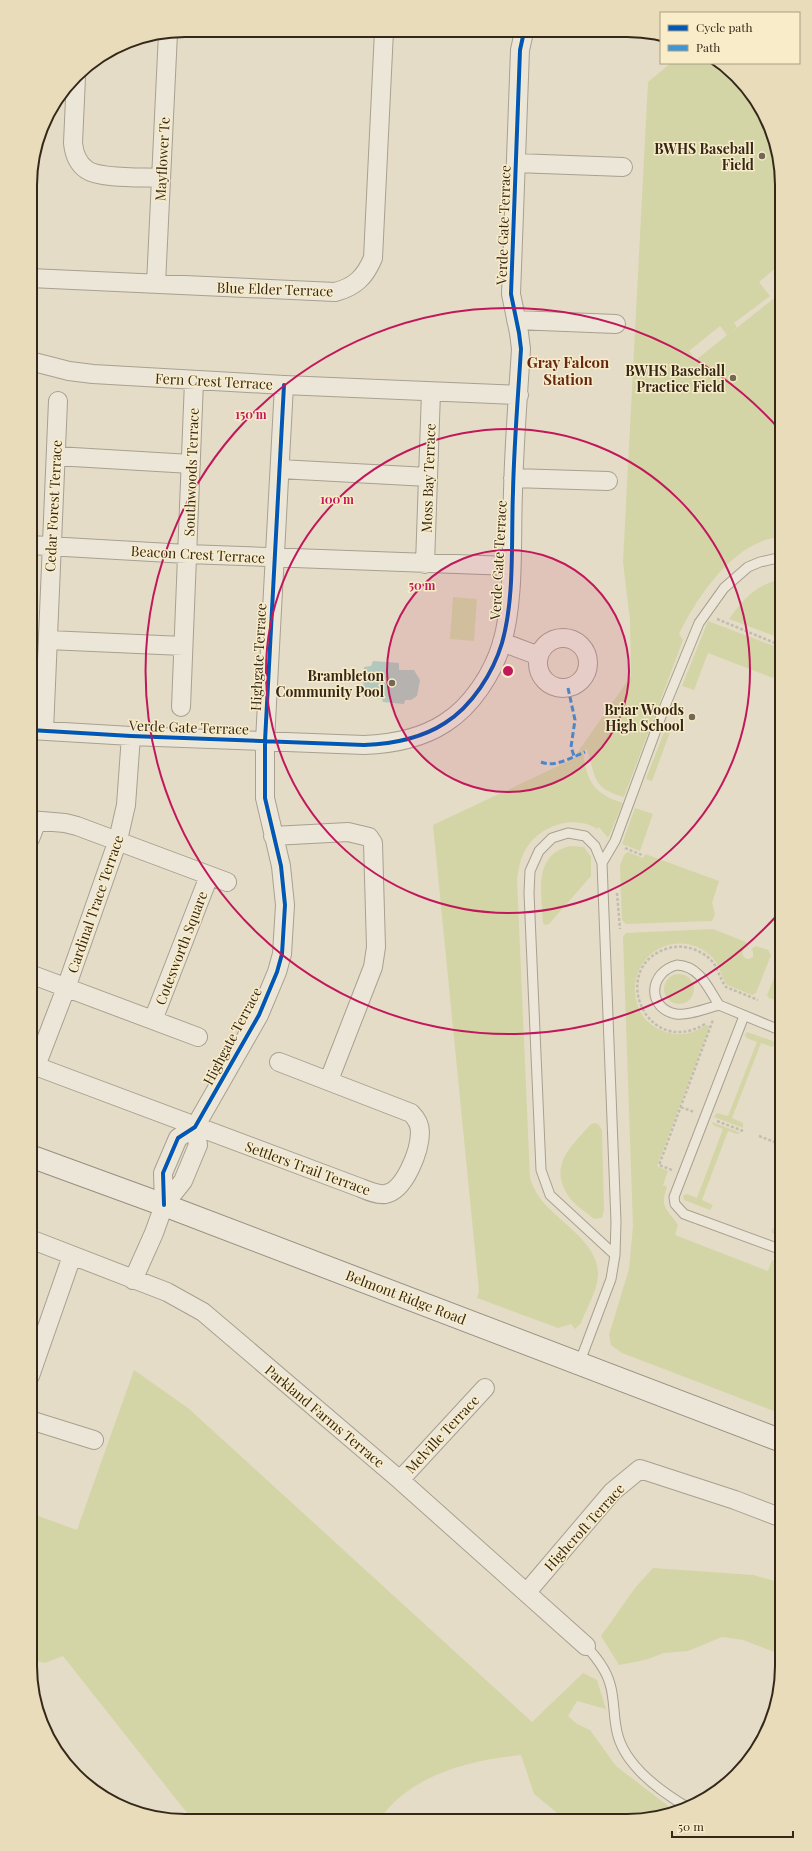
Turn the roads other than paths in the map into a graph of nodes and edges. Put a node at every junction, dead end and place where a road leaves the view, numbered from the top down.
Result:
1 (384, 37) edge
2 (523, 37) edge
3 (168, 38) edge
4 (76, 85) edge
5 (516, 163) junction
6 (622, 167) dead end
7 (161, 178) junction
8 (37, 278) edge
9 (156, 284) junction
10 (516, 320) junction
11 (616, 324) dead end
12 (37, 363) edge
13 (194, 381) junction
14 (284, 385) junction
15 (431, 392) junction
16 (519, 395) junction
17 (58, 401) dead end
18 (56, 456) junction
19 (191, 464) junction
20 (280, 469) junction
21 (428, 477) junction
22 (513, 478) junction
23 (608, 481) dead end
24 (37, 545) edge
25 (51, 546) junction
26 (188, 554) junction
27 (275, 558) junction
28 (775, 559) edge
29 (425, 564) junction
30 (511, 566) junction
31 (48, 640) junction
32 (502, 642) junction
33 (183, 646) junction
34 (539, 656) dead end
35 (181, 707) dead end
36 (37, 730) edge
37 (131, 736) junction
38 (265, 742) junction
39 (37, 820) edge
40 (273, 836) junction
41 (118, 840) junction
42 (602, 863) junction
43 (209, 876) junction
44 (227, 882) dead end
45 (37, 977) edge
46 (66, 988) junction
47 (719, 1006) junction
48 (744, 1016) junction
49 (153, 1020) junction
50 (775, 1027) edge
51 (198, 1037) dead end
52 (37, 1056) edge
53 (279, 1062) dead end
54 (37, 1067) edge
55 (329, 1080) junction
56 (195, 1127) junction
57 (37, 1159) edge
58 (164, 1205) junction
59 (37, 1242) edge
60 (775, 1247) edge
61 (615, 1255) junction
62 (72, 1256) junction
63 (133, 1280) junction
64 (37, 1356) edge
65 (579, 1364) junction
66 (484, 1388) dead end
67 (37, 1422) edge
68 (775, 1438) edge
69 (94, 1440) dead end
70 (400, 1480) junction
71 (775, 1515) edge
72 (527, 1592) junction
73 (586, 1646) joint
74 (682, 1804) edge

1 - 9 street, Blue Elder Terrace
2 - 5 street, Verde Gate Terrace
3 - 7 street, Mayflower Te
4 - 7 street
5 - 6 street
5 - 10 street, Verde Gate Terrace
7 - 9 street, Mayflower Te
8 - 9 street, Blue Elder Terrace
10 - 11 street
10 - 16 street, Verde Gate Terrace
12 - 13 street, Fern Crest Terrace
13 - 14 street, Fern Crest Terrace
13 - 19 street, Southwoods Terrace
14 - 15 street, Fern Crest Terrace
14 - 20 street, Highgate Terrace
15 - 16 street, Fern Crest Terrace
15 - 21 street, Moss Bay Terrace
16 - 22 street, Verde Gate Terrace
17 - 18 street, Cedar Forest Terrace
18 - 19 street
18 - 25 street, Cedar Forest Terrace
19 - 26 street, Southwoods Terrace
20 - 21 street
20 - 27 street, Highgate Terrace
21 - 29 street, Moss Bay Terrace
22 - 23 street
22 - 30 street, Verde Gate Terrace
24 - 25 street, Beacon Crest Terrace
25 - 26 street, Beacon Crest Terrace
25 - 31 street, Cedar Forest Terrace
26 - 27 street, Beacon Crest Terrace
26 - 33 street, Southwoods Terrace
27 - 29 street, Beacon Crest Terrace
27 - 38 street, Highgate Terrace
28 - 42 lane
29 - 30 street, Beacon Crest Terrace
30 - 32 street, Verde Gate Terrace
31 - 33 street
31 - 36 street, Cedar Forest Terrace
32 - 34 street
32 - 38 street, Verde Gate Terrace
33 - 35 street, Southwoods Terrace
36 - 37 street, Verde Gate Terrace
37 - 38 street, Verde Gate Terrace
37 - 41 street, Cardinal Trace Terrace
38 - 40 street, Highgate Terrace
39 - 41 street, Cotesworth Square
40 - 55 street
40 - 56 street, Highgate Terrace
41 - 43 street, Cotesworth Square
41 - 46 street, Cardinal Trace Terrace
42 - 61 lane
42 - 61 lane
43 - 44 street, Cotesworth Square
43 - 49 street, Cotesworth Square
45 - 46 street, Cotesworth Square
46 - 49 street, Cotesworth Square
46 - 52 street, Cardinal Trace Terrace
47 - 47 lane
47 - 48 lane
48 - 50 lane
48 - 60 lane
49 - 51 street, Cotesworth Square
53 - 55 street, Settlers Trail Terrace
54 - 56 street, Settlers Trail Terrace
55 - 56 street, Settlers Trail Terrace
56 - 58 street
57 - 58 main road, Belmont Ridge Road
58 - 63 street
58 - 65 main road, Belmont Ridge Road
59 - 62 street, Parkland Farms Terrace
61 - 65 lane
62 - 63 street, Parkland Farms Terrace
62 - 64 street
63 - 70 street, Parkland Farms Terrace
65 - 68 main road, Belmont Ridge Road
66 - 70 street, Melville Terrace
67 - 69 street
70 - 72 street, Parkland Farms Terrace
71 - 72 street, Highcroft Terrace
72 - 73 street, Parkland Farms Terrace
73 - 74 lane

